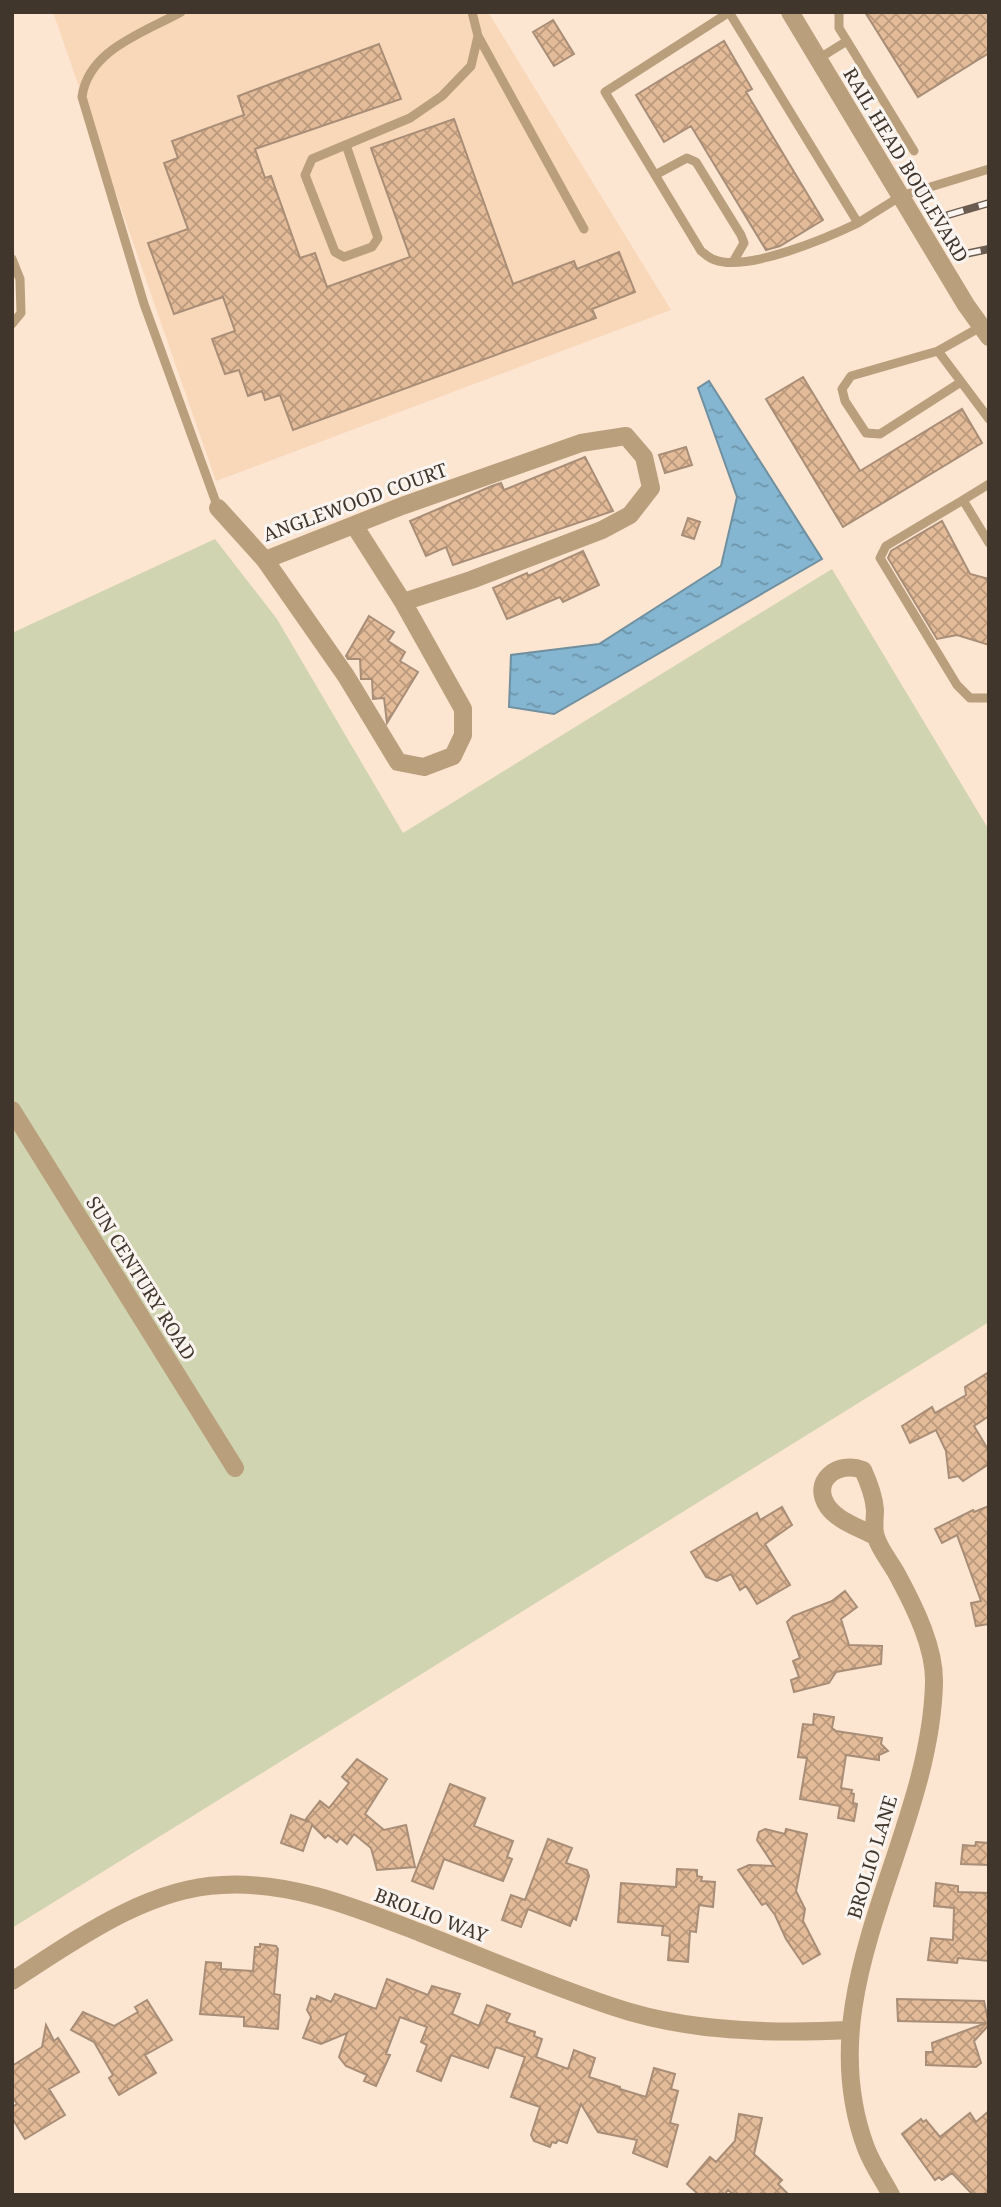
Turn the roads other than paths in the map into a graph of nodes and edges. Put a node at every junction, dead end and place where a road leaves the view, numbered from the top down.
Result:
1 (181, 12) edge
2 (472, 12) edge
3 (728, 12) edge
4 (790, 12) edge
5 (839, 12) edge
6 (478, 36) junction
7 (847, 41) junction
8 (818, 59) junction
9 (346, 145) junction
10 (914, 151) dead end
11 (989, 169) edge
12 (654, 174) junction
13 (901, 196) junction
14 (858, 223) junction
15 (584, 229) dead end
16 (12, 259) edge
17 (733, 262) junction
18 (12, 324) edge
19 (986, 329) edge
20 (938, 351) junction
21 (961, 382) junction
22 (989, 419) edge
23 (989, 484) edge
24 (963, 500) junction
25 (218, 508) joint
26 (354, 525) junction
27 (989, 543) edge
28 (265, 561) junction
29 (403, 602) junction
30 (989, 698) edge
31 (12, 1110) edge
32 (235, 1468) dead end
33 (875, 1536) dead end
34 (12, 1980) edge
35 (849, 2030) junction
36 (891, 2195) edge

1 - 25 lane, ANGLEWOOD COURT
2 - 6 lane
3 - 12 lane
3 - 14 lane
4 - 8 street, RAIL HEAD BOULEVARD
5 - 7 lane
6 - 9 lane
6 - 15 lane
7 - 8 lane
7 - 10 lane
8 - 13 street, RAIL HEAD BOULEVARD
9 - 9 lane
11 - 13 lane
12 - 17 lane
12 - 17 lane
13 - 14 lane
13 - 19 street, RAIL HEAD BOULEVARD
14 - 17 lane
16 - 18 lane
19 - 20 lane
20 - 21 lane
20 - 21 lane
21 - 22 lane
23 - 24 lane
24 - 27 lane
24 - 30 lane
25 - 28 street, ANGLEWOOD COURT
26 - 28 street, ANGLEWOOD COURT
26 - 29 street
26 - 29 street, ANGLEWOOD COURT
28 - 29 street
31 - 32 street, SUN CENTURY ROAD
33 - 35 street, BROLIO LANE
34 - 35 street, BROLIO WAY
35 - 36 street, BROLIO LANE

